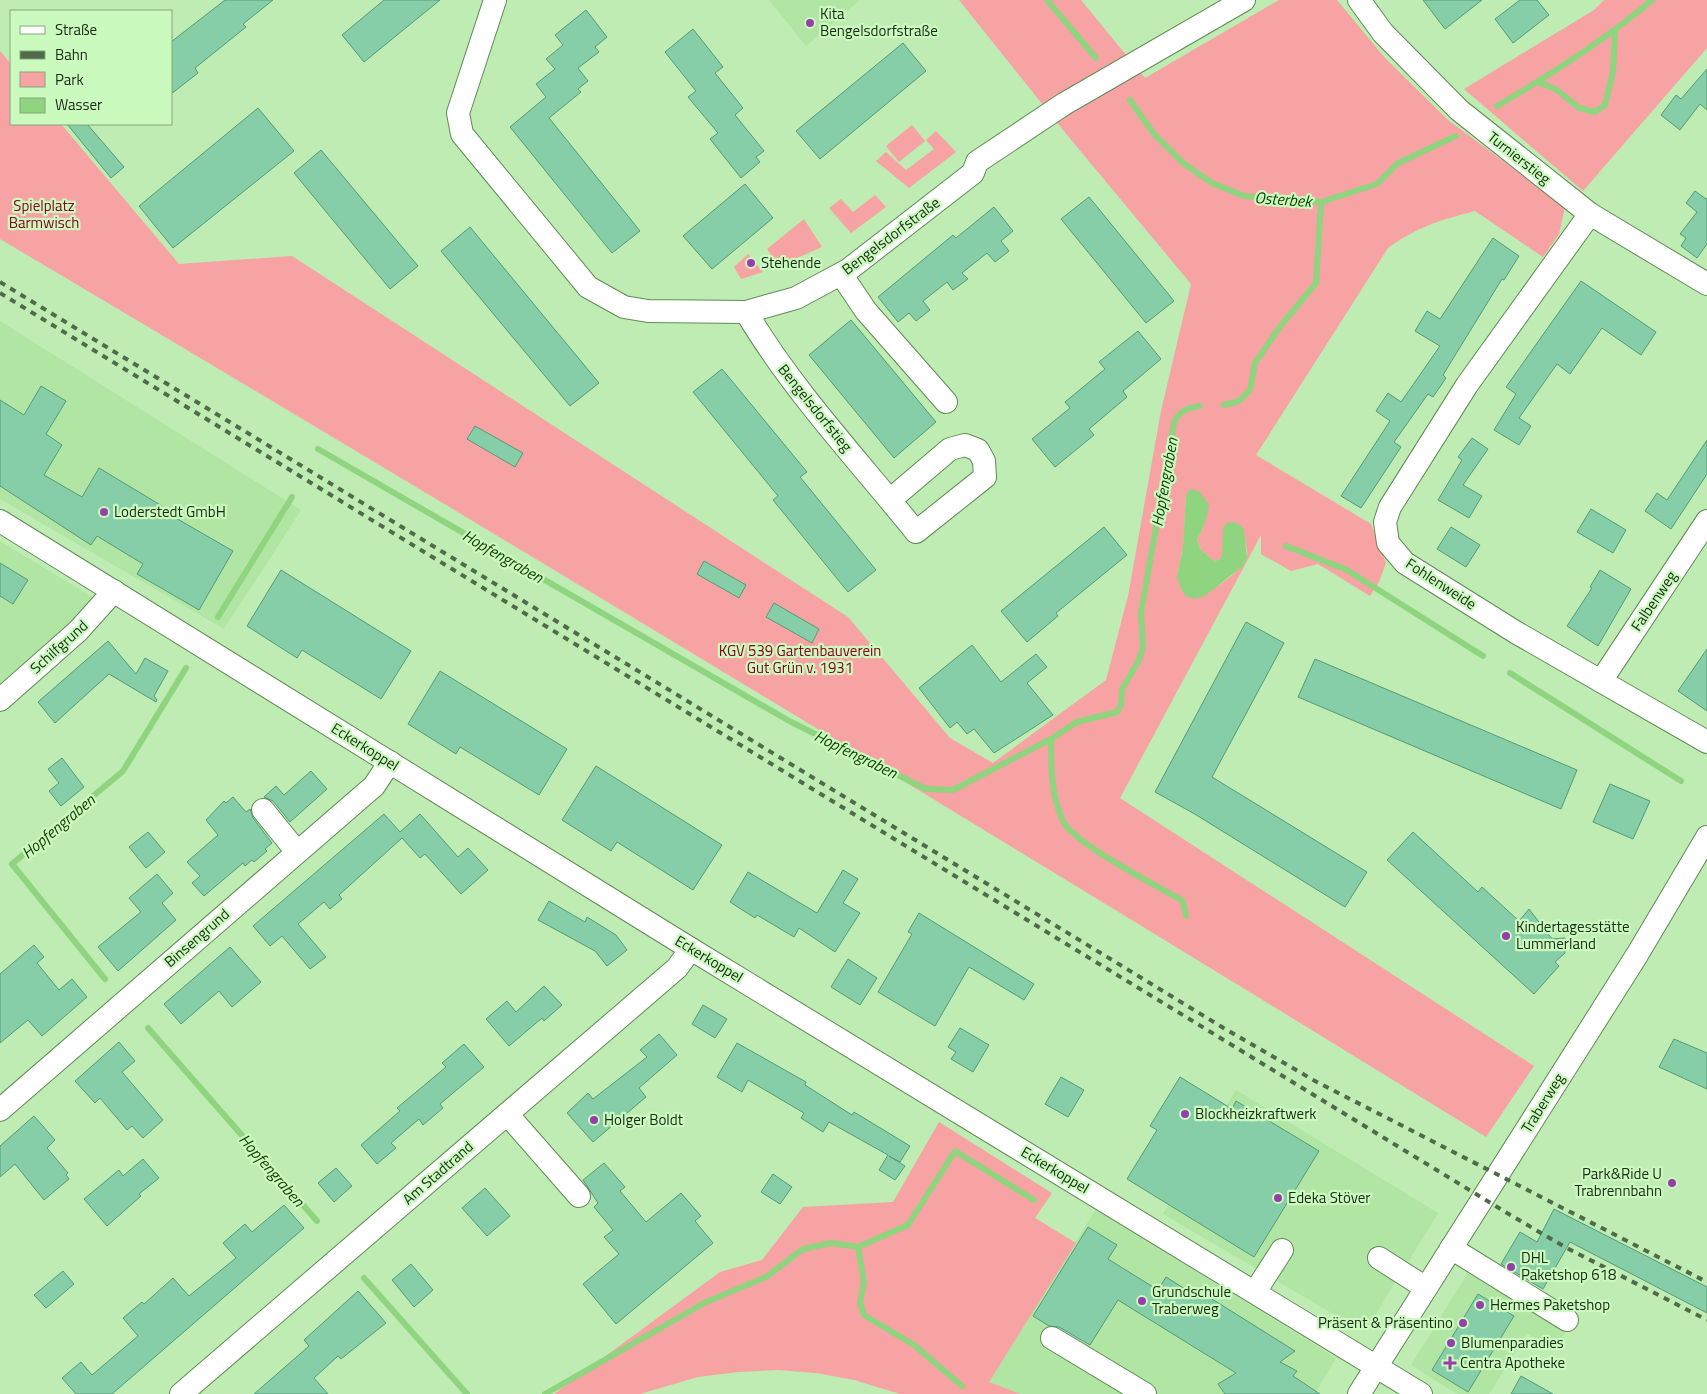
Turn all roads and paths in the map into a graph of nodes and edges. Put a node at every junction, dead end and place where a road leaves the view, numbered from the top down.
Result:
1 (495, 0) edge
2 (1244, 0) edge
3 (1359, 0) edge
4 (1590, 214) junction
5 (841, 274) junction
6 (1707, 284) edge
7 (746, 312) junction
8 (946, 402) dead end
9 (890, 500) dead end
10 (0, 521) edge
11 (1707, 521) edge
12 (114, 591) junction
13 (1601, 681) junction
14 (0, 700) edge
15 (1707, 742) edge
16 (390, 762) junction
17 (263, 810) dead end
18 (1707, 836) edge
19 (297, 852) junction
20 (691, 948) junction
21 (0, 1110) edge
22 (507, 1114) junction
23 (579, 1196) dead end
24 (1451, 1248) junction
25 (1282, 1250) dead end
26 (1379, 1258) dead end
27 (1426, 1288) junction
28 (1255, 1292) junction
29 (1568, 1320) dead end
30 (1052, 1338) dead end
31 (1376, 1367) junction
32 (182, 1394) edge
33 (1145, 1394) edge
34 (1359, 1394) edge
35 (1421, 1394) edge

1 - 7 street, Bengelsdorfstraße
2 - 5 street, Bengelsdorfstraße
3 - 4 street, Turnierstieg
4 - 6 street, Turnierstieg
4 - 13 street, Fohlenweide
5 - 7 street, Bengelsdorfstraße
5 - 8 street
7 - 9 street, Bengelsdorfstieg
10 - 12 street, Eckerkoppel
11 - 13 street, Falbenweg
12 - 14 street, Schilfgrund
12 - 16 street, Eckerkoppel
13 - 15 street, Fohlenweide
16 - 19 street, Binsengrund
16 - 20 street, Eckerkoppel
17 - 19 street
18 - 24 street, Traberweg
19 - 21 street, Binsengrund
20 - 22 street, Am Stadtrand
20 - 28 street, Eckerkoppel
22 - 23 street
22 - 32 street, Am Stadtrand
24 - 27 street, Traberweg
24 - 29 street
25 - 28 street
26 - 27 street
27 - 31 street, Traberweg
28 - 31 street, Eckerkoppel
30 - 33 street
31 - 34 street, Traberweg
31 - 35 street, Eckerkoppel

